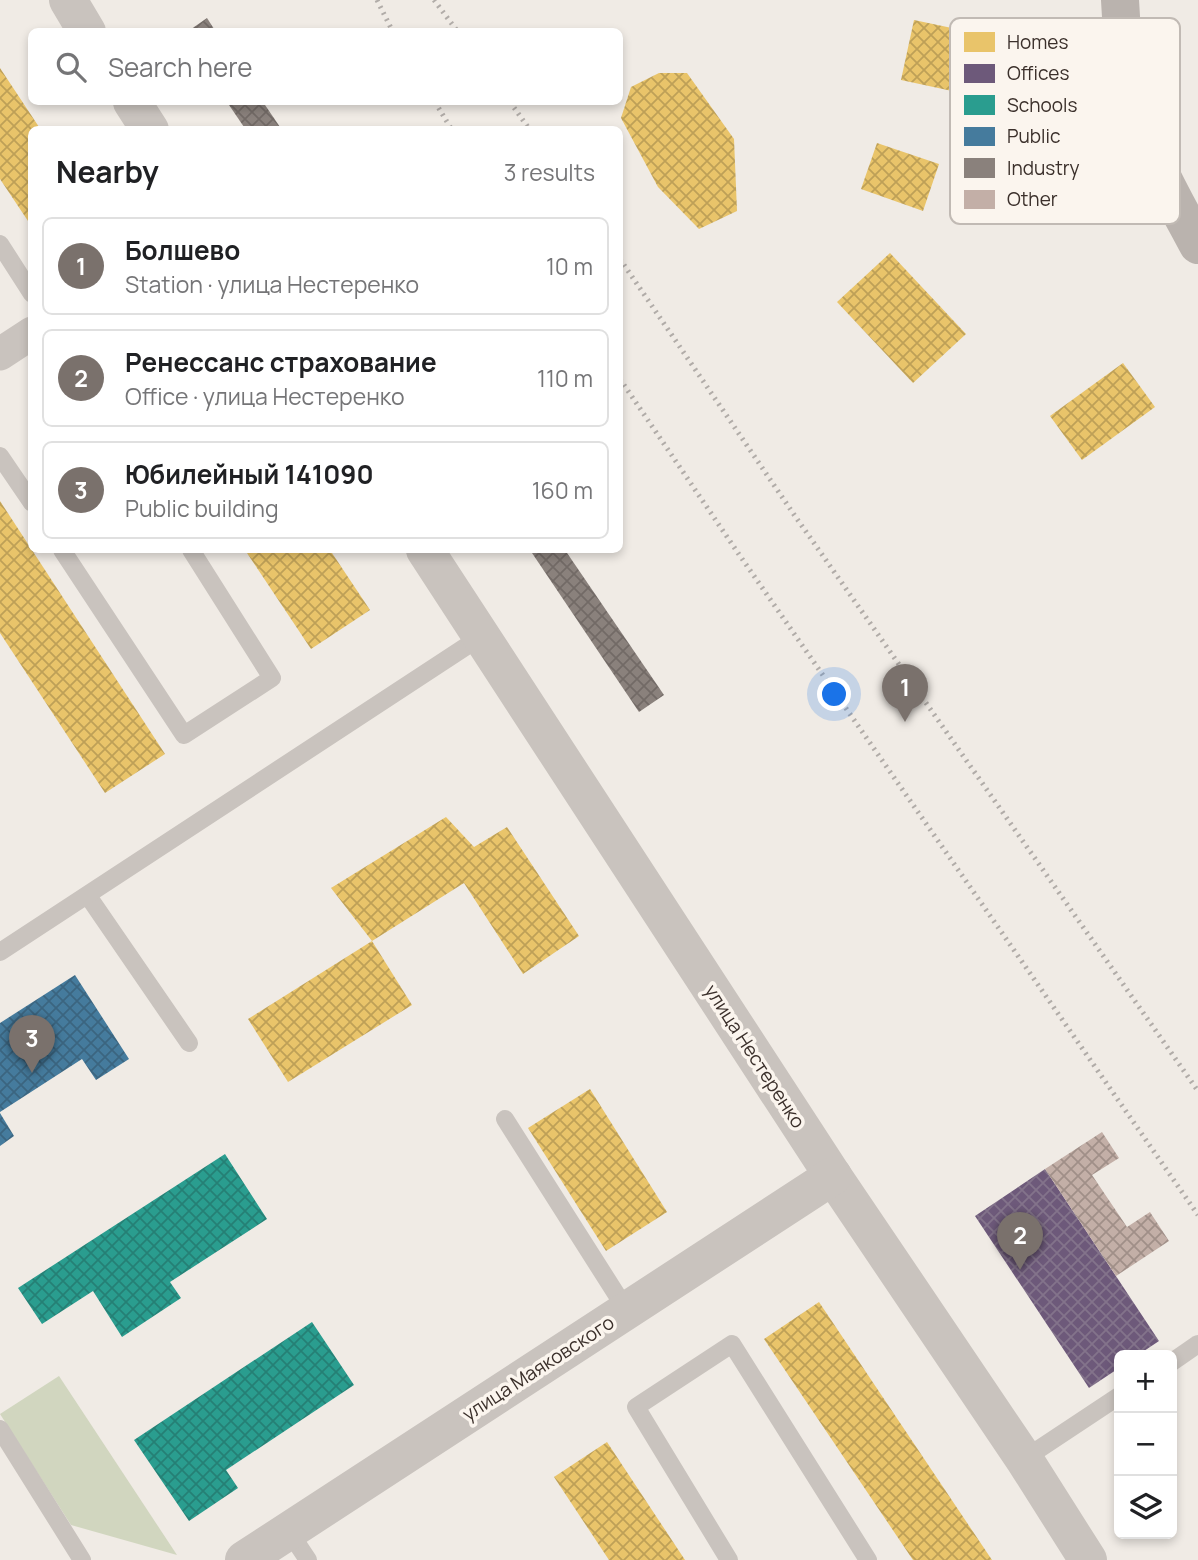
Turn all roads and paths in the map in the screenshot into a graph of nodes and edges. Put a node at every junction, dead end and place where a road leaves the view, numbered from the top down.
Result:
1 (68, 0) edge
2 (1120, 0) edge
3 (1121, 18) edge
4 (85, 28) edge
5 (134, 105) edge
6 (147, 126) edge
7 (1180, 208) edge
8 (0, 244) edge
9 (1198, 245) edge
10 (28, 288) edge
11 (28, 336) edge
12 (0, 354) edge
13 (0, 456) edge
14 (28, 497) edge
15 (64, 553) edge
16 (193, 553) edge
17 (427, 553) edge
18 (482, 636) junction
19 (88, 896) junction
20 (0, 952) edge
21 (189, 1043) dead end
22 (505, 1119) dead end
23 (833, 1176) junction
24 (627, 1311) junction
25 (1198, 1345) edge
26 (1177, 1359) edge
27 (1114, 1399) edge
28 (0, 1429) edge
29 (1024, 1459) junction
30 (298, 1545) edge
31 (82, 1560) edge
32 (244, 1560) edge
33 (729, 1560) edge
34 (868, 1560) edge
35 (1088, 1560) edge

1 - 4 street
2 - 3 main road
5 - 6 street
7 - 9 main road
8 - 10 lane
11 - 12 street
13 - 14 lane
15 - 16 lane
17 - 18 street, улица Нестеренко
18 - 19 lane
18 - 23 street, улица Нестеренко
19 - 20 lane
19 - 21 lane
22 - 24 lane
23 - 24 street, улица Маяковского
23 - 29 street, улица Нестеренко
24 - 30 street, улица Маяковского
25 - 26 lane
27 - 29 lane
28 - 31 lane
29 - 35 street, улица Нестеренко
30 - 32 street, улица Маяковского
33 - 34 lane

